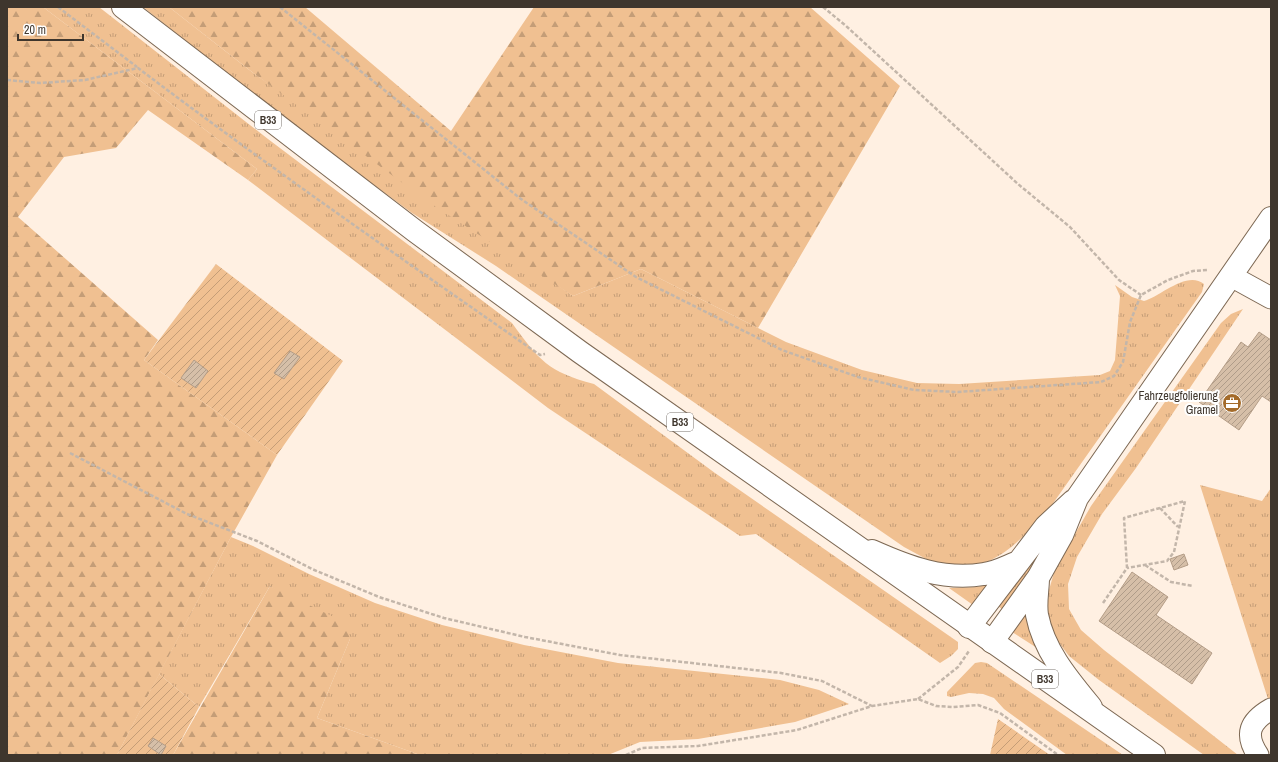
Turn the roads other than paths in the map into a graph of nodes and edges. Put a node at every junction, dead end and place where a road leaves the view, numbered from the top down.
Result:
1 (123, 7) edge
2 (1271, 218) edge
3 (1231, 276) junction
4 (1271, 298) edge
5 (1077, 498) junction
6 (845, 539) junction
7 (1016, 563) junction
8 (1038, 578) junction
9 (969, 627) junction
10 (992, 642) junction
11 (1271, 709) edge
12 (1098, 716) junction
13 (1154, 755) edge
14 (1258, 755) edge

1 - 6 main road, B33
2 - 3 main road
3 - 4 street
3 - 5 main road
5 - 7 main road
5 - 8 main road
6 - 7 main road, B33
6 - 9 main road, B33
7 - 9 main road
8 - 10 main road
8 - 12 main road, B33
9 - 10 main road, B33
10 - 12 main road, B33
11 - 14 street
12 - 13 main road, B33

